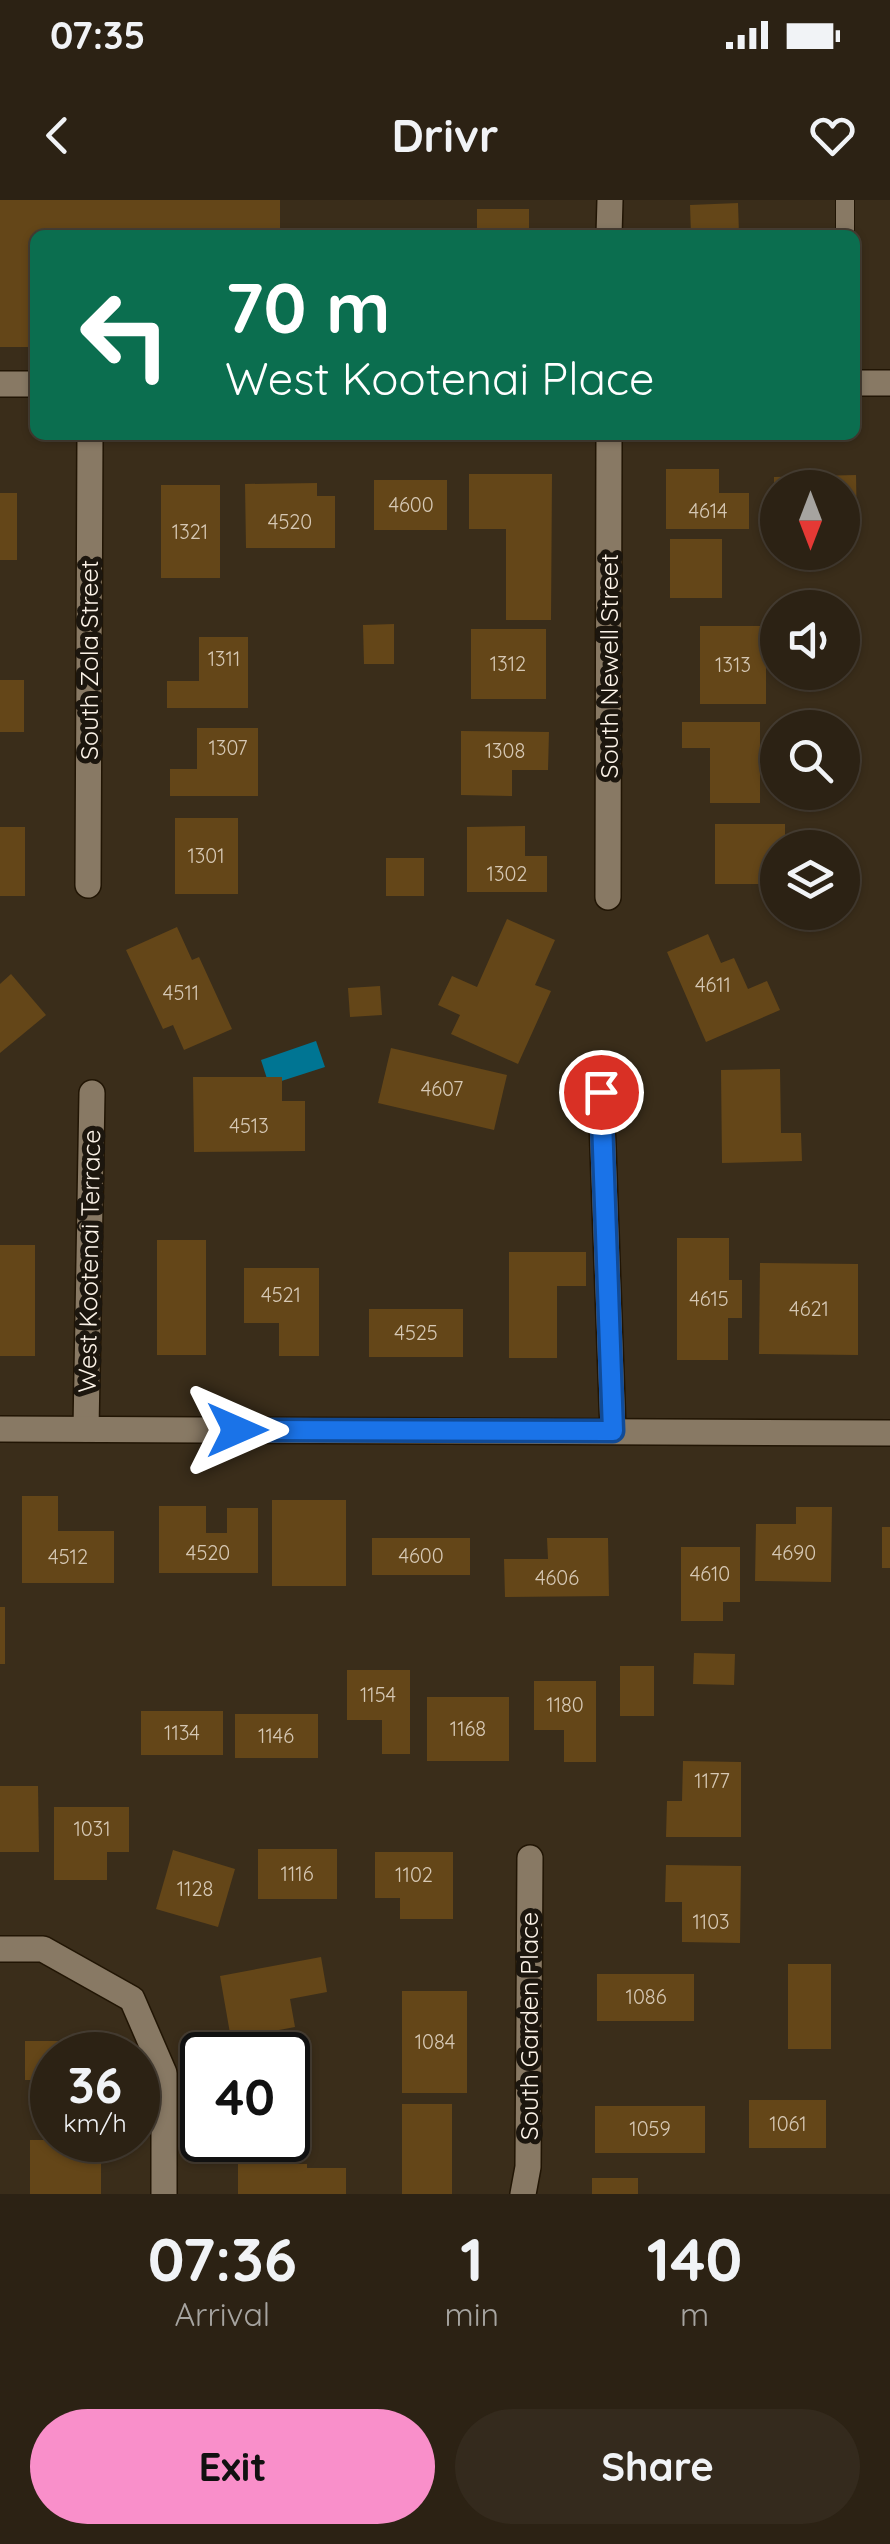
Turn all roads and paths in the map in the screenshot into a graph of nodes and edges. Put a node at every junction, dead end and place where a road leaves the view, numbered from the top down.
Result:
1 (610, 200) edge
2 (845, 200) edge
3 (610, 230) edge
4 (845, 230) edge
5 (890, 383) edge
6 (0, 384) edge
7 (30, 384) edge
8 (860, 384) edge
9 (90, 440) edge
10 (609, 440) edge
11 (88, 885) dead end
12 (608, 898) dead end
13 (601, 1092) dead end
14 (92, 1094) dead end
15 (0, 1429) edge
16 (86, 1429) junction
17 (613, 1431) junction
18 (890, 1432) edge
19 (530, 1858) dead end
20 (0, 1949) edge
21 (164, 2194) edge
22 (523, 2194) edge

1 - 3 street
2 - 4 lane
5 - 8 street
6 - 7 street
9 - 11 street, South Zola Street
10 - 12 street, South Newell Street
13 - 17 street
14 - 16 street, West Kootenai Terrace
15 - 16 street
16 - 17 street
17 - 18 street
19 - 22 street, South Garden Place
20 - 21 street

